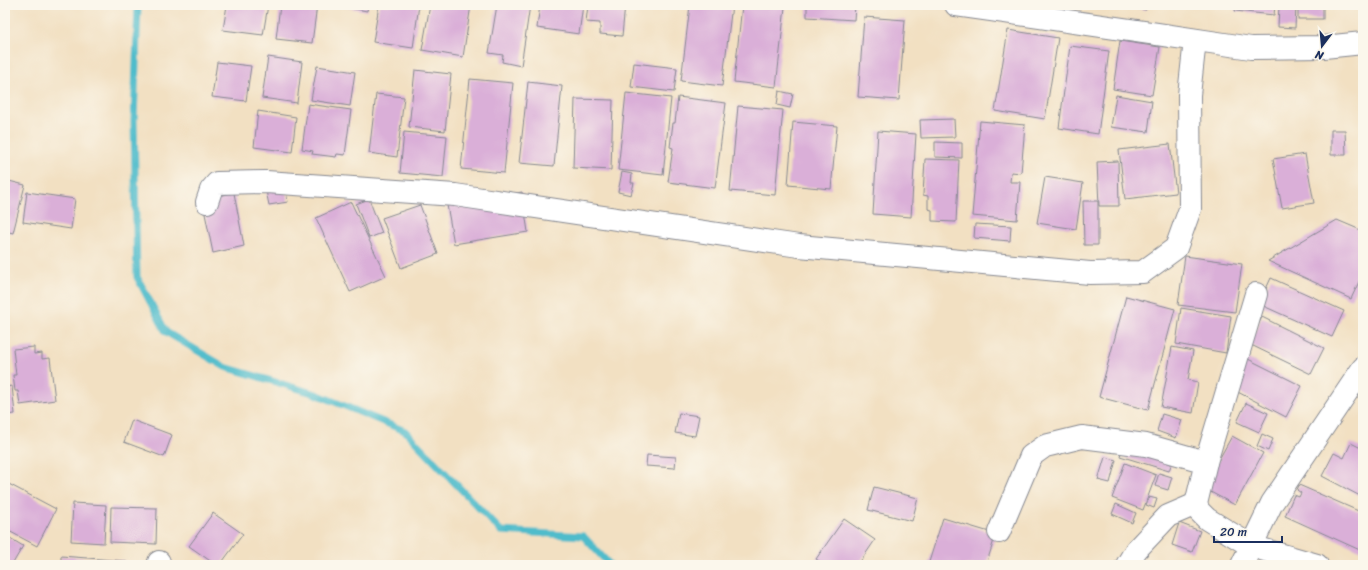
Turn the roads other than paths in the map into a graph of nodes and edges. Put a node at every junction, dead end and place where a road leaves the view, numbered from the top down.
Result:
1 (956, 5) edge
2 (1195, 40) junction
3 (1363, 43) edge
4 (208, 202) dead end
5 (1256, 294) dead end
6 (1363, 368) edge
7 (1206, 462) junction
8 (1196, 504) junction
9 (999, 532) dead end
10 (1246, 556) edge
11 (1127, 565) edge
12 (1317, 565) edge

1 - 2 street
2 - 3 street
2 - 4 street
5 - 7 street
6 - 10 street
7 - 8 street
7 - 9 street
8 - 10 street
8 - 11 street
10 - 12 street

